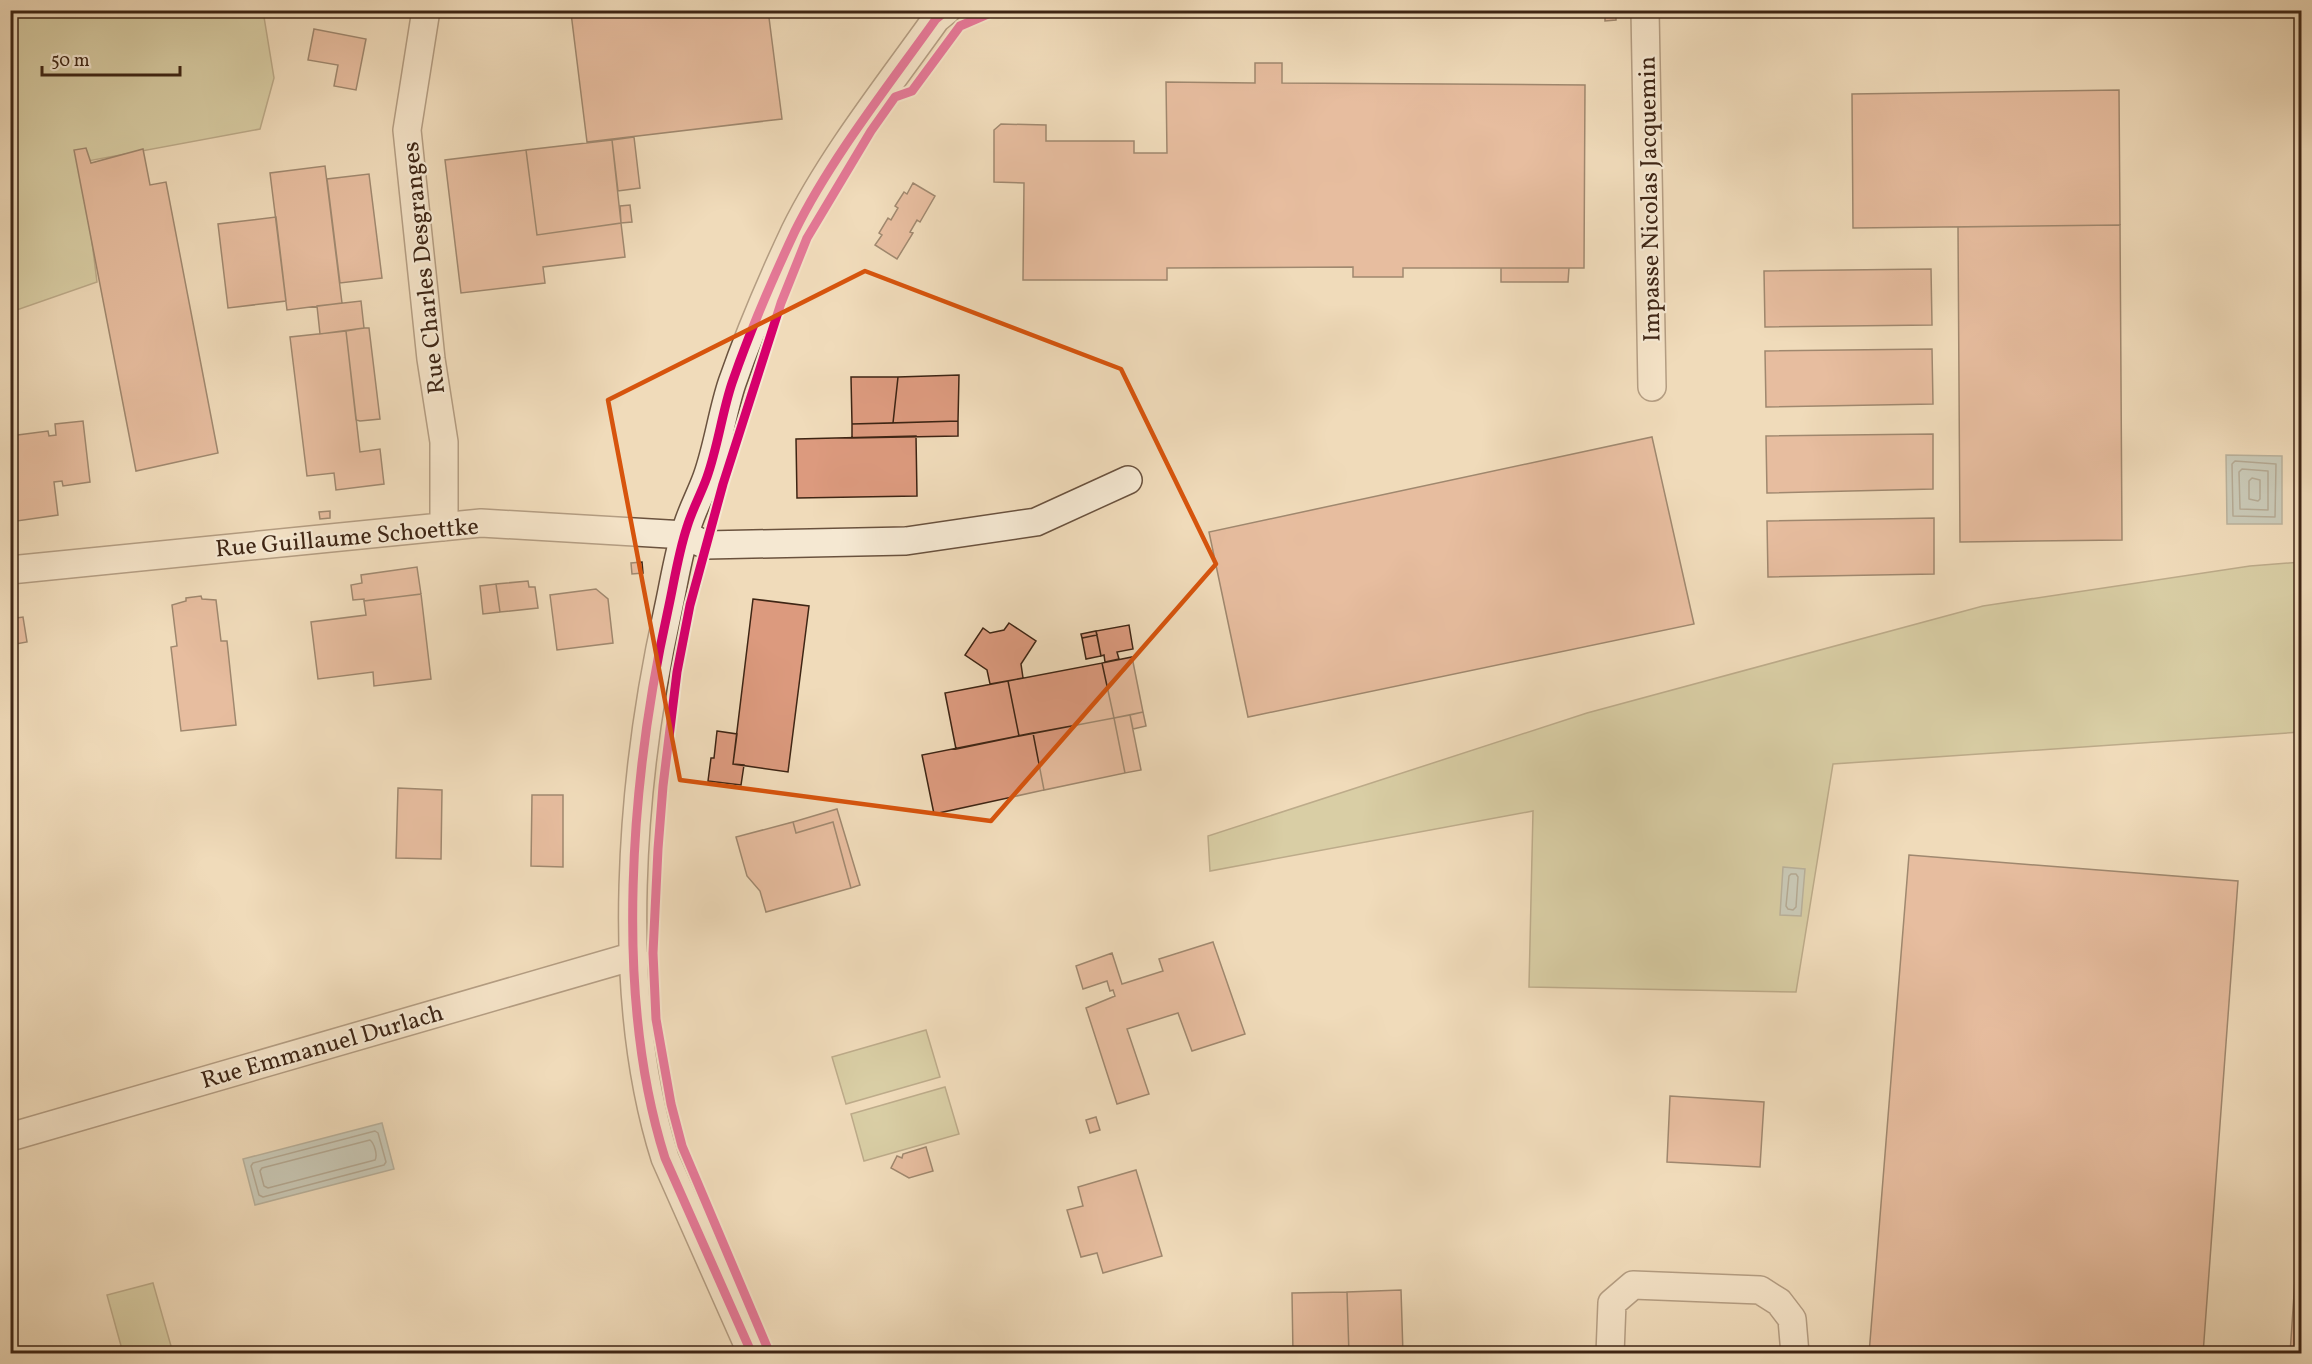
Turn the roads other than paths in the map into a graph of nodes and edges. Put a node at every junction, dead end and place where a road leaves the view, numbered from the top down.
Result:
1 (426, 10) edge
2 (921, 10) edge
3 (947, 10) edge
4 (1646, 10) edge
5 (1652, 387) dead end
6 (1128, 480) dead end
7 (444, 527) junction
8 (686, 530) junction
9 (10, 570) edge
10 (634, 956) junction
11 (10, 1137) edge
12 (752, 1353) edge
13 (1610, 1353) edge
14 (1795, 1353) edge

1 - 7 street, Rue Charles Desgranges
2 - 8 street
3 - 8 street
4 - 5 street, Impasse Nicolas Jacquemin
6 - 8 street, Rue Guillaume Schoettke
7 - 8 street, Rue Guillaume Schoettke
7 - 9 street, Rue Guillaume Schoettke
8 - 10 street
10 - 11 street, Rue Emmanuel Durlach
10 - 12 street
13 - 14 street

